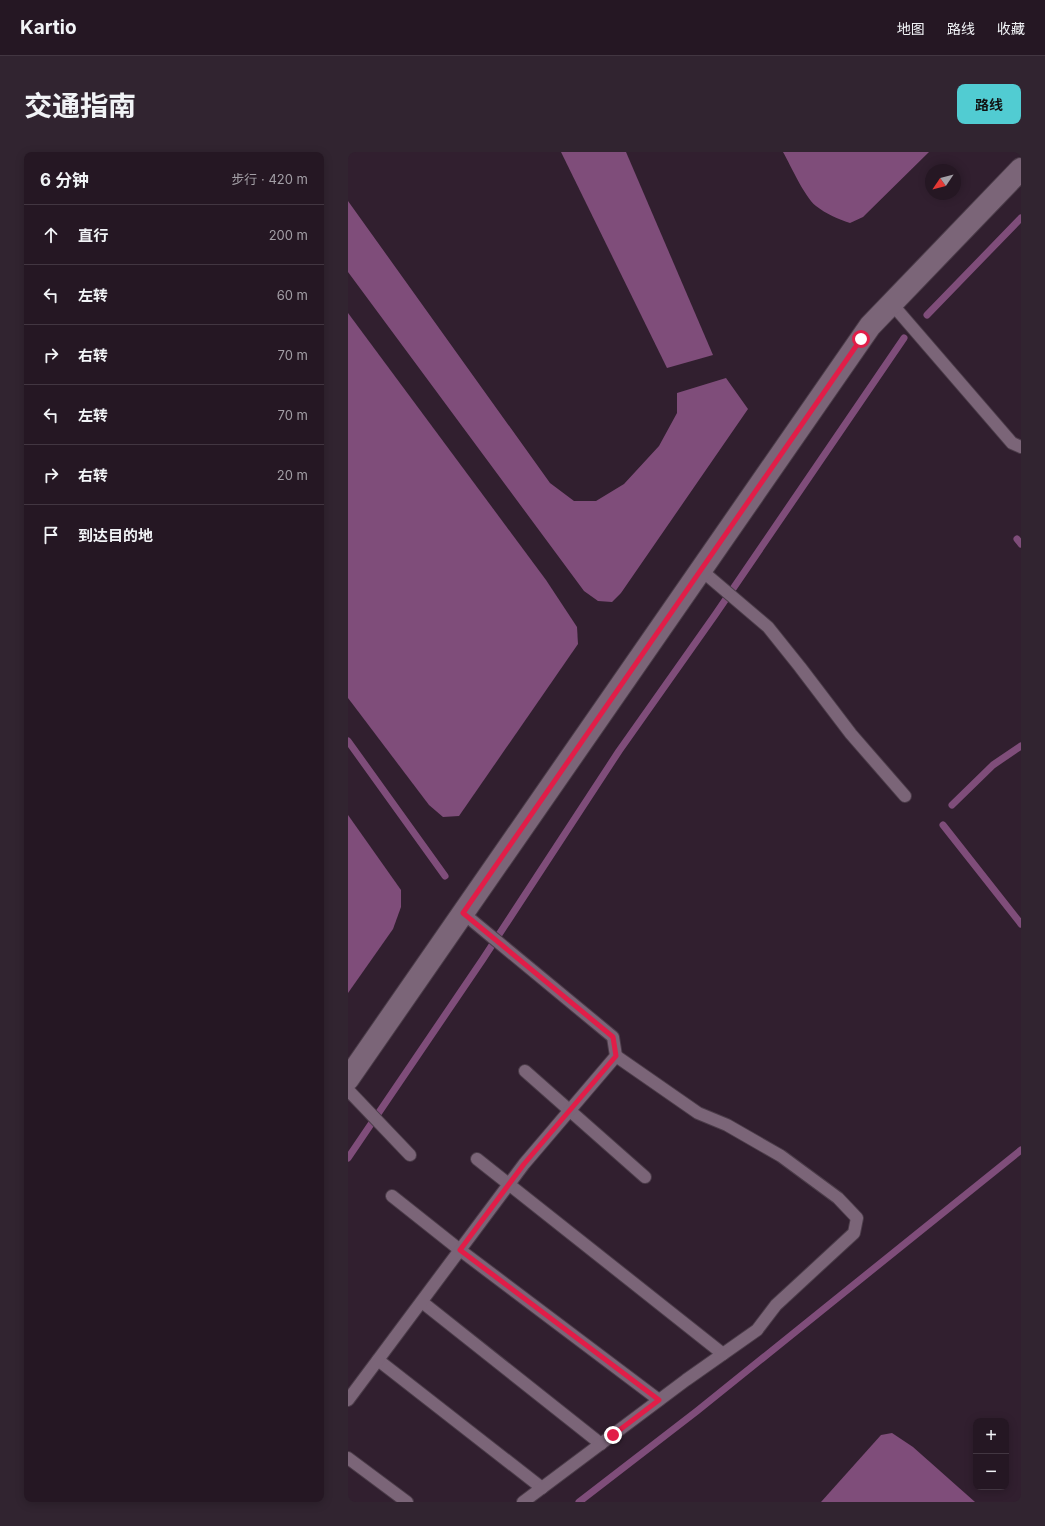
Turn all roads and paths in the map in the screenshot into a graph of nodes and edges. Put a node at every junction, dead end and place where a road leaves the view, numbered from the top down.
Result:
1 (1021, 169) edge
2 (892, 304) junction
3 (1021, 446) edge
4 (701, 570) junction
5 (905, 796) dead end
6 (463, 913) junction
7 (616, 1056) junction
8 (525, 1071) dead end
9 (348, 1078) edge
10 (348, 1090) edge
11 (569, 1111) junction
12 (410, 1155) dead end
13 (477, 1159) dead end
14 (645, 1177) dead end
15 (509, 1184) junction
16 (392, 1196) dead end
17 (460, 1250) junction
18 (422, 1302) junction
19 (723, 1354) junction
20 (378, 1360) junction
21 (348, 1400) edge
22 (659, 1400) junction
23 (601, 1444) junction
24 (348, 1458) edge
25 (542, 1488) junction
26 (407, 1502) edge
27 (524, 1502) edge

1 - 2 street
2 - 3 lane
2 - 4 street
4 - 5 lane
4 - 6 street
6 - 7 lane
6 - 9 street
7 - 11 lane
7 - 19 lane
8 - 11 lane
10 - 12 lane
11 - 14 lane
11 - 15 lane
13 - 15 lane
15 - 17 lane
15 - 19 lane
16 - 17 lane
17 - 18 lane
17 - 22 lane
18 - 20 lane
18 - 23 lane
19 - 22 lane
20 - 21 lane
20 - 25 lane
22 - 23 lane
23 - 25 lane
24 - 26 lane
25 - 27 lane

